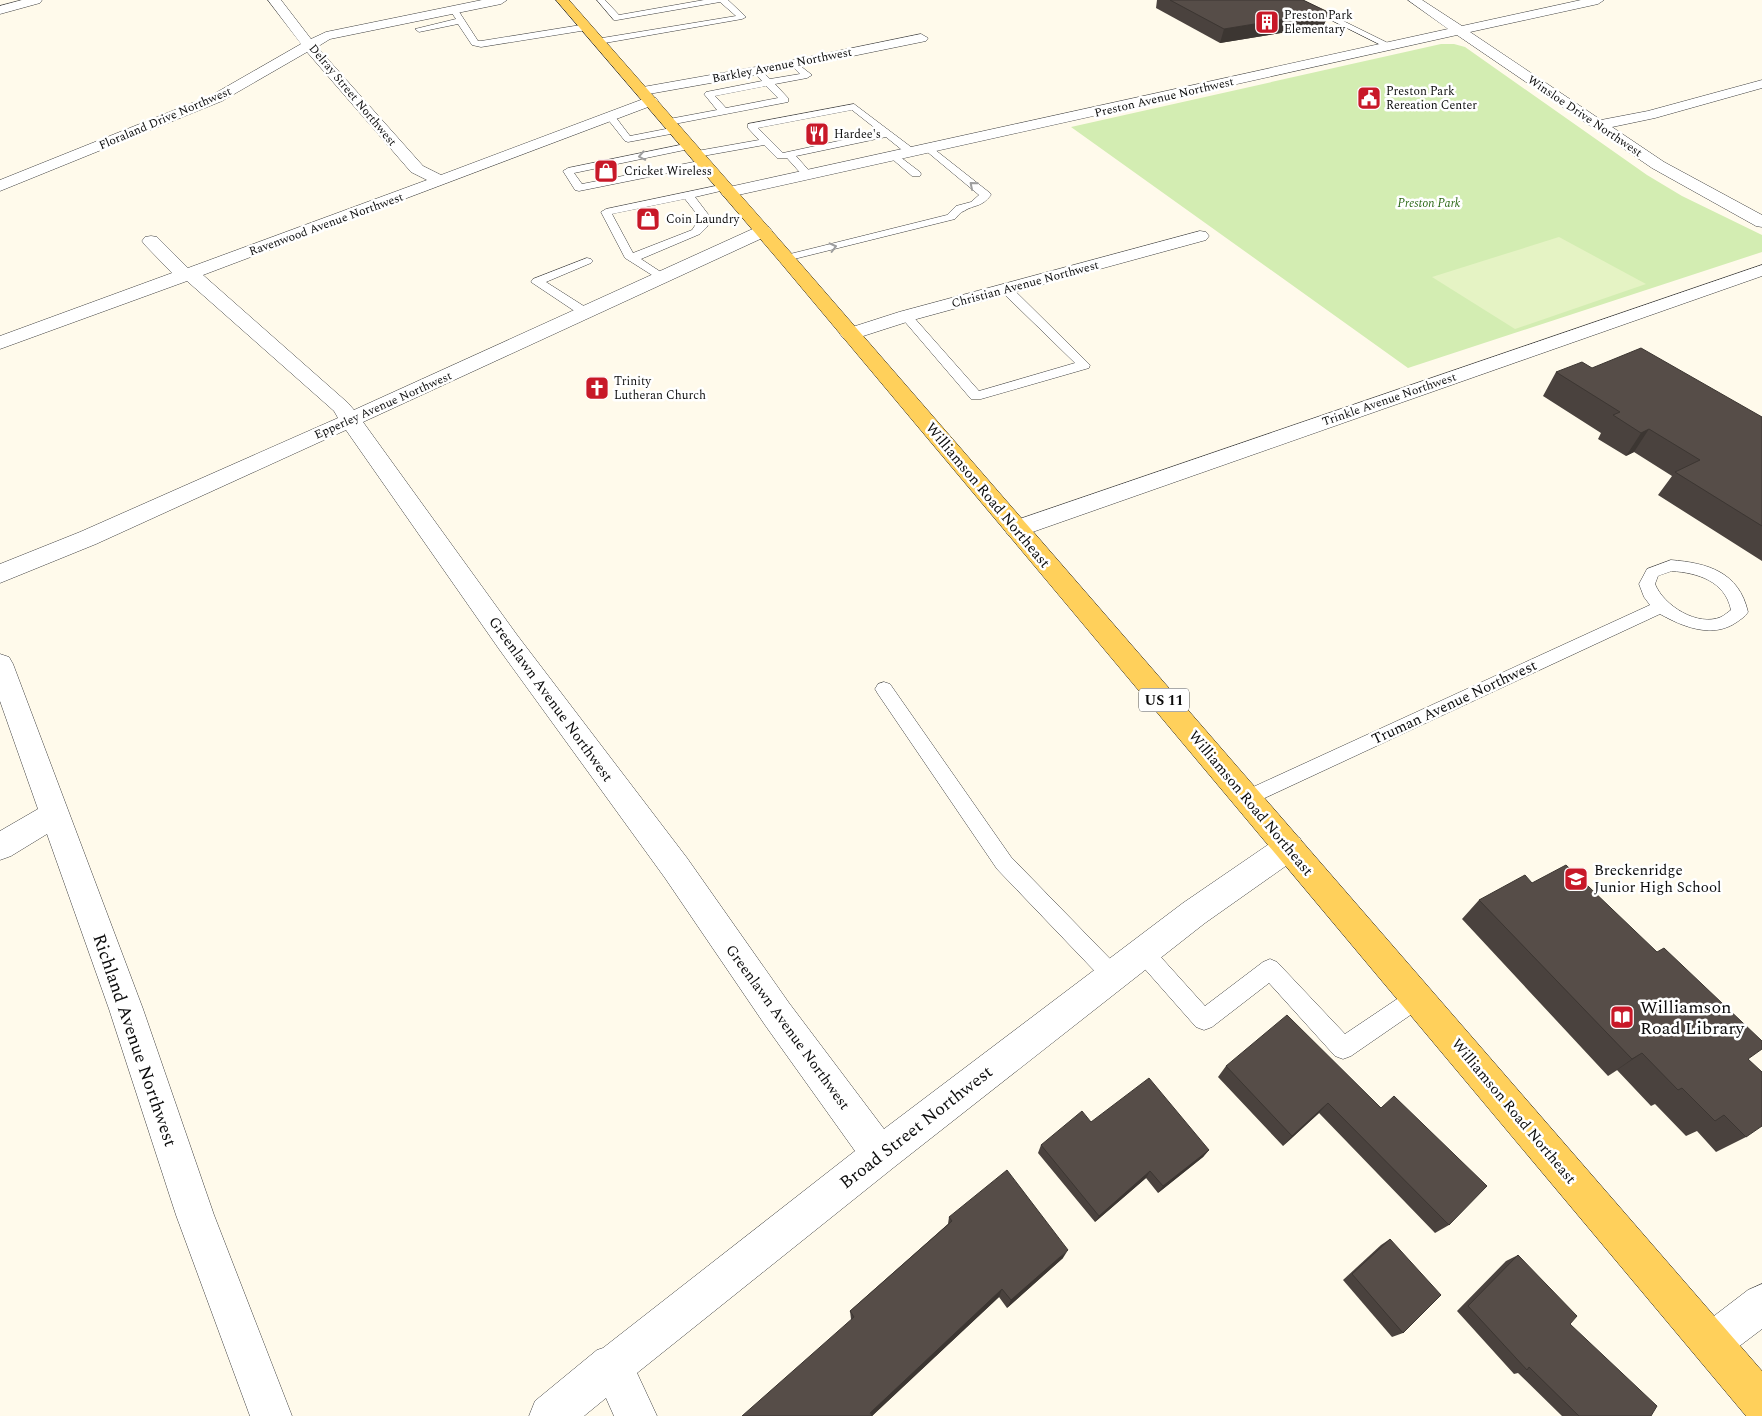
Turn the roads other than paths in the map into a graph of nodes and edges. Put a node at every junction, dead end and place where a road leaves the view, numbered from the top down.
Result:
1 (36, 0) edge
2 (274, 0) edge
3 (501, 0) edge
4 (562, 0) edge
5 (601, 0) edge
6 (718, 0) edge
7 (723, 0) edge
8 (1295, 0) edge
9 (1414, 0) edge
10 (1598, 0) edge
11 (0, 10) edge
12 (457, 15) junction
13 (598, 25) junction
14 (419, 29) dead end
15 (1460, 31) junction
16 (921, 38) dead end
17 (310, 45) junction
18 (1390, 46) junction
19 (794, 64) junction
20 (757, 71) junction
21 (768, 82) junction
22 (1762, 84) edge
23 (647, 96) junction
24 (724, 112) junction
25 (611, 117) junction
26 (843, 119) dead end
27 (1598, 125) junction
28 (861, 128) dead end
29 (887, 134) junction
30 (872, 137) junction
31 (762, 139) junction
32 (687, 143) junction
33 (929, 148) junction
34 (911, 152) junction
35 (789, 154) junction
36 (895, 156) junction
37 (916, 174) dead end
38 (808, 175) junction
39 (441, 181) junction
40 (0, 186) edge
41 (727, 190) junction
42 (688, 194) junction
43 (1762, 222) edge
44 (763, 231) junction
45 (1200, 236) dead end
46 (151, 241) dead end
47 (632, 258) junction
48 (786, 258) junction
49 (587, 261) dead end
50 (1762, 270) edge
51 (188, 274) junction
52 (663, 278) junction
53 (1006, 289) junction
54 (586, 313) junction
55 (906, 316) junction
56 (850, 334) junction
57 (0, 343) edge
58 (350, 420) junction
59 (1016, 529) junction
60 (0, 574) edge
61 (1660, 607) junction
62 (0, 664) edge
63 (884, 689) dead end
64 (1248, 798) junction
65 (54, 814) junction
66 (0, 847) edge
67 (1290, 847) junction
68 (1143, 952) junction
69 (1113, 976) junction
70 (1417, 998) junction
71 (880, 1155) junction
72 (1762, 1304) edge
73 (1711, 1343) junction
74 (612, 1365) junction
75 (1762, 1403) edge
76 (271, 1416) edge
77 (550, 1416) edge
78 (636, 1416) edge

1 - 11 street
2 - 17 street, Delray Street Northwest
3 - 12 street, Floraland Drive Northwest
4 - 13 main road, Williamson Road Northeast / US 11
5 - 13 lane
6 - 13 lane
7 - 13 lane
8 - 18 lane
9 - 15 street, Winsloe Drive Northwest
10 - 15 street, Preston Avenue Northwest
12 - 13 lane
12 - 14 lane
12 - 17 street, Floraland Drive Northwest
13 - 23 main road, Williamson Road Northeast / US 11
15 - 18 street, Preston Avenue Northwest
15 - 27 street, Winsloe Drive Northwest
16 - 19 street, Barkley Avenue Northwest
17 - 39 street, Delray Street Northwest
17 - 40 street, Floraland Drive Northwest
18 - 33 street, Preston Avenue Northwest
19 - 20 street, Barkley Avenue Northwest
19 - 21 lane
20 - 21 lane
20 - 23 street, Barkley Avenue Northwest
21 - 24 lane
21 - 24 lane
22 - 27 street
23 - 25 street, Ravenwood Avenue Northwest
23 - 32 main road, Williamson Road Northeast / US 11
24 - 32 lane
25 - 32 lane
25 - 39 street, Ravenwood Avenue Northwest
26 - 31 lane
27 - 43 street, Winsloe Drive Northwest
28 - 30 lane
29 - 30 lane
29 - 31 lane
29 - 34 lane
30 - 35 lane
31 - 32 lane
31 - 35 lane
32 -> 32 lane
32 - 41 main road, Williamson Road Northeast / US 11
33 - 34 street, Preston Avenue Northwest
48 -> 33 lane
34 - 36 street, Preston Avenue Northwest
35 - 38 lane
36 - 37 lane
36 - 38 street, Preston Avenue Northwest
38 - 41 street, Preston Avenue Northwest
39 - 51 street, Ravenwood Avenue Northwest
41 - 42 lane
41 - 44 main road, Williamson Road Northeast / US 11
42 - 47 lane
42 - 47 lane
44 - 48 main road, Williamson Road Northeast / US 11
44 - 52 street, Epperley Avenue Northwest
45 - 53 street, Christian Avenue Northwest
46 - 51 street, Greenlawn Avenue Northwest
47 - 52 lane
48 - 56 main road, Williamson Road Northeast / US 11
49 - 54 lane
50 - 59 street, Trinkle Avenue Northwest
51 - 57 street, Ravenwood Avenue Northwest
51 - 58 street, Greenlawn Avenue Northwest
52 - 54 street, Epperley Avenue Northwest
53 - 55 street, Christian Avenue Northwest
53 - 55 lane
54 - 58 street, Epperley Avenue Northwest
55 - 56 street, Christian Avenue Northwest
56 - 59 main road, Williamson Road Northeast / US 11
58 - 60 street, Epperley Avenue Northwest
58 - 71 street, Greenlawn Avenue Northwest
59 - 64 main road, Williamson Road Northeast / US 11
61 - 61 lane
61 - 64 lane, Truman Avenue Northwest
62 - 65 street, Richland Avenue Northwest
63 - 69 lane
64 - 67 main road, Williamson Road Northeast / US 11
65 - 66 street
65 - 76 street, Richland Avenue Northwest
67 - 68 street, Broad Street Northwest
67 - 70 main road, Williamson Road Northeast / US 11
68 - 69 street, Broad Street Northwest
68 - 70 lane
69 - 71 street, Broad Street Northwest
70 - 73 main road, Williamson Road Northeast / US 11
71 - 74 street, Broad Street Northwest
72 - 73 street
73 - 75 main road, Williamson Road Northeast / US 11
74 - 77 street, Broad Street Northwest
74 - 78 street

